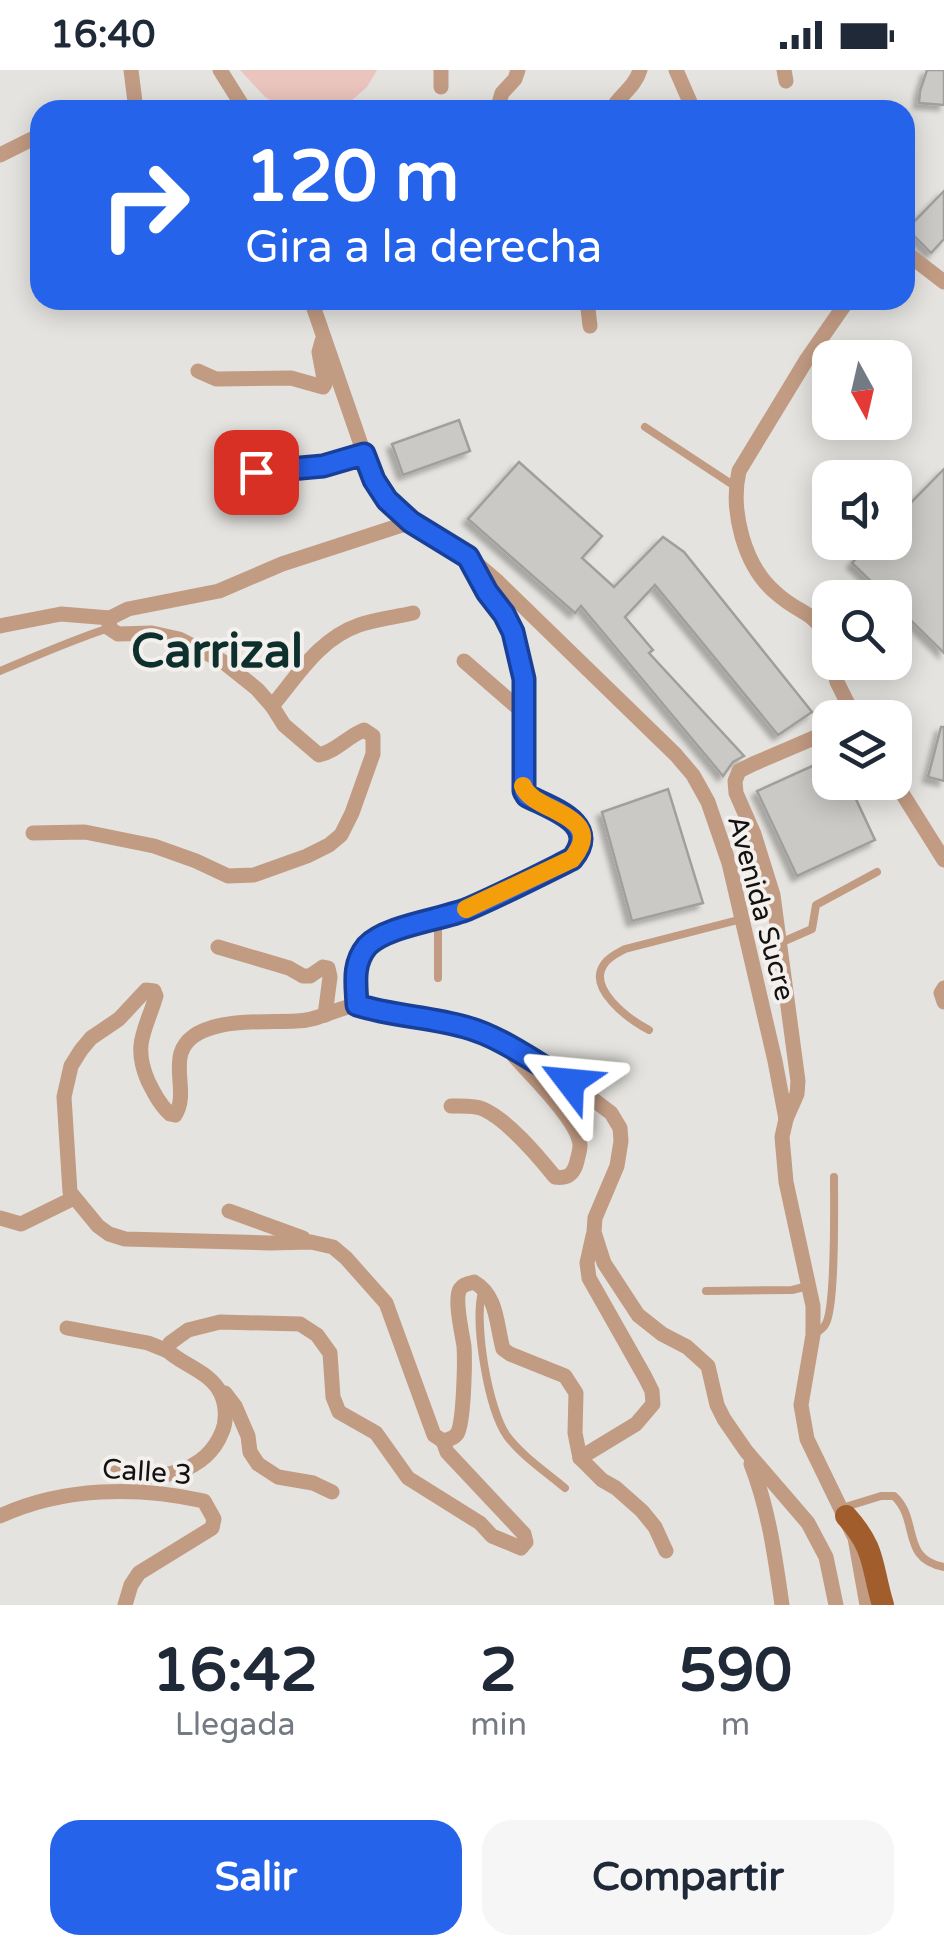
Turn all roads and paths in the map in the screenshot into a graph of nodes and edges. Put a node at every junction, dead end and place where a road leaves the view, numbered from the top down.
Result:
1 (131, 70) edge
2 (220, 70) edge
3 (518, 70) edge
4 (640, 70) edge
5 (676, 70) edge
6 (135, 100) edge
7 (239, 100) edge
8 (500, 100) edge
9 (620, 100) edge
10 (689, 100) edge
11 (30, 141) edge
12 (0, 155) edge
13 (915, 260) edge
14 (944, 282) edge
15 (314, 310) edge
16 (588, 310) edge
17 (841, 310) edge
18 (590, 326) dead end
19 (324, 337) junction
20 (198, 371) dead end
21 (644, 427) dead end
22 (364, 454) junction
23 (224, 477) dead end
24 (736, 487) junction
25 (411, 522) junction
26 (468, 557) junction
27 (414, 613) dead end
28 (812, 618) edge
29 (110, 623) junction
30 (0, 626) edge
31 (464, 661) dead end
32 (0, 670) edge
33 (272, 706) junction
34 (525, 714) junction
35 (812, 739) edge
36 (906, 800) edge
37 (33, 834) dead end
38 (944, 860) edge
39 (877, 872) dead end
40 (438, 920) junction
41 (742, 920) junction
42 (780, 944) junction
43 (218, 947) dead end
44 (438, 978) dead end
45 (944, 988) edge
46 (944, 1002) edge
47 (357, 1005) junction
48 (324, 1015) junction
49 (648, 1030) dead end
50 (501, 1042) junction
51 (451, 1106) dead end
52 (786, 1119) junction
53 (834, 1177) dead end
54 (74, 1198) junction
55 (229, 1211) dead end
56 (0, 1218) edge
57 (594, 1232) junction
58 (311, 1242) junction
59 (808, 1286) junction
60 (484, 1288) junction
61 (706, 1290) dead end
62 (67, 1328) dead end
63 (813, 1336) junction
64 (168, 1351) junction
65 (217, 1387) junction
66 (443, 1442) junction
67 (746, 1450) junction
68 (580, 1458) junction
69 (117, 1472) dead end
70 (565, 1488) dead end
71 (332, 1492) dead end
72 (844, 1512) junction
73 (0, 1516) edge
74 (666, 1551) dead end
75 (944, 1567) edge
76 (125, 1605) edge
77 (782, 1605) edge
78 (836, 1605) edge
79 (867, 1605) edge
80 (883, 1605) edge

1 - 6 street
2 - 7 street
3 - 8 street
4 - 9 street
5 - 10 street
11 - 12 street
13 - 14 street
15 - 19 street, Avenida Sucre
16 - 18 street
17 - 24 street
19 - 20 street
19 - 22 street, Avenida Sucre
21 - 24 lane
22 - 23 street
22 - 25 street, Avenida Sucre
24 - 28 street
25 - 26 street, Avenida Sucre
25 - 29 street
26 - 34 street
26 - 41 street, Avenida Sucre
27 - 33 street
29 - 30 street
29 - 32 lane
29 - 33 street
31 - 34 street
33 - 37 street
34 - 40 street
35 - 42 street
36 - 38 street
39 - 42 lane
40 - 44 lane
40 - 47 street
41 - 49 lane
41 - 52 street, Avenida Sucre
42 - 52 street
43 - 48 street
45 - 46 street
47 - 48 street
47 - 50 street
48 - 54 street
50 - 51 street
50 - 57 street
52 - 59 street, Avenida Sucre
53 - 63 lane
54 - 56 street
54 - 58 street
55 - 58 street
57 - 67 street
57 - 68 street
58 - 66 street
59 - 61 lane
59 - 63 street, Avenida Sucre
60 - 66 street
60 - 68 street
60 - 70 lane
62 - 64 street
63 - 72 street, Avenida Sucre
64 - 65 street
64 - 66 street
65 - 69 street
65 - 71 street
67 - 77 street
67 - 78 street
68 - 74 street
72 - 75 lane
72 - 79 street, Avenida Sucre
72 - 80 main road
73 - 76 street, Calle 3

